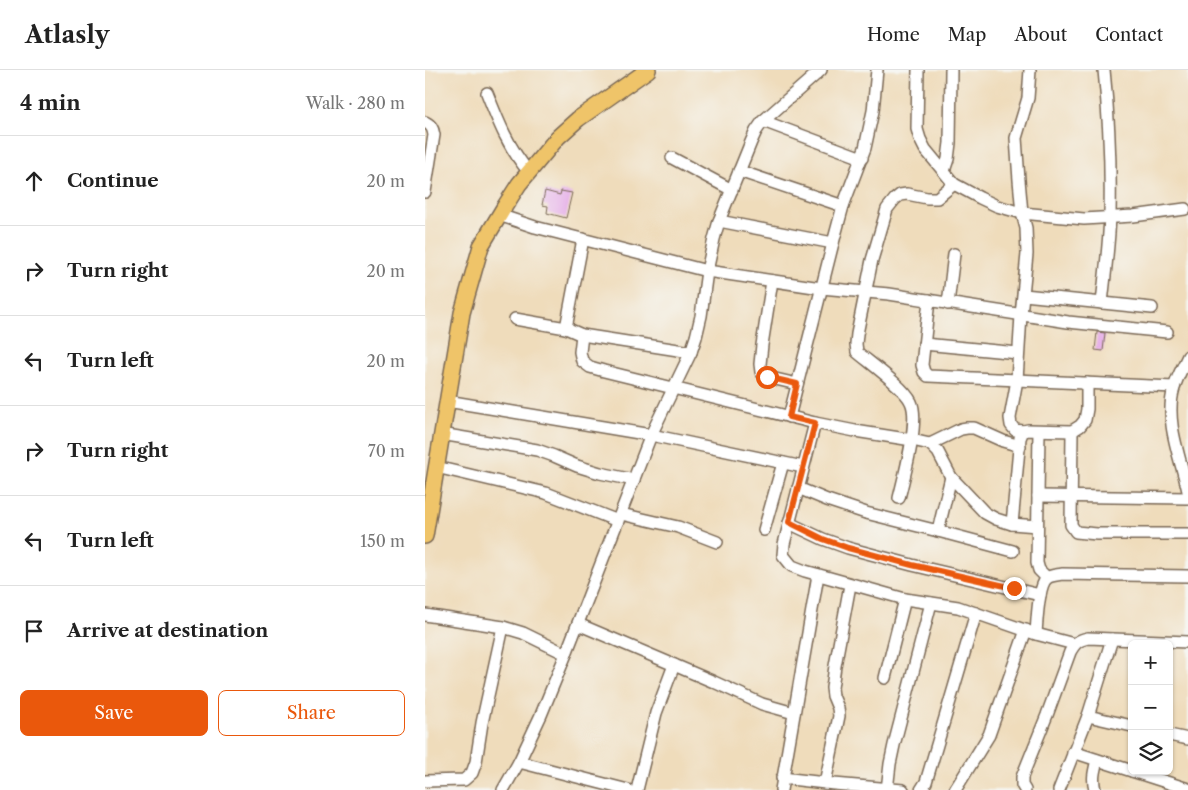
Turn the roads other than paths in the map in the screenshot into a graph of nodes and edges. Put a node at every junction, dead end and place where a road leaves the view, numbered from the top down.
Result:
1 (648, 70) edge
2 (821, 70) edge
3 (877, 70) edge
4 (917, 70) edge
5 (951, 70) edge
6 (1030, 70) edge
7 (1104, 70) edge
8 (809, 74) edge
9 (487, 93) dead end
10 (763, 121) junction
11 (425, 122) edge
12 (672, 158) dead end
13 (861, 158) junction
14 (944, 170) junction
15 (739, 171) junction
16 (529, 172) junction
17 (954, 184) junction
18 (731, 190) junction
19 (425, 192) edge
20 (843, 206) junction
21 (1185, 209) dead end
22 (1022, 213) junction
23 (499, 215) junction
24 (1110, 217) junction
25 (719, 221) junction
26 (583, 239) junction
27 (833, 243) junction
28 (954, 254) dead end
29 (707, 271) junction
30 (773, 281) junction
31 (821, 288) junction
32 (866, 292) junction
33 (1024, 295) junction
34 (929, 300) junction
35 (1103, 303) junction
36 (948, 304) junction
37 (1152, 308) dead end
38 (1021, 315) junction
39 (515, 319) dead end
40 (567, 328) junction
41 (1167, 332) dead end
42 (582, 335) junction
43 (924, 344) junction
44 (691, 352) junction
45 (1018, 353) junction
46 (1188, 356) edge
47 (1017, 380) junction
48 (1087, 383) junction
49 (797, 384) junction
50 (1174, 387) junction
51 (675, 388) junction
52 (447, 401) junction
53 (789, 417) junction
54 (815, 423) junction
55 (1039, 431) junction
56 (1072, 431) junction
57 (1023, 432) junction
58 (441, 434) junction
59 (651, 435) junction
60 (912, 440) junction
61 (930, 444) junction
62 (1020, 446) junction
63 (783, 463) junction
64 (1185, 466) edge
65 (803, 467) junction
66 (436, 468) junction
67 (951, 477) junction
68 (633, 480) junction
69 (798, 488) junction
70 (1188, 491) edge
71 (1038, 496) junction
72 (1071, 496) junction
73 (899, 498) dead end
74 (1188, 498) edge
75 (619, 517) junction
76 (789, 522) junction
77 (1012, 524) junction
78 (1037, 526) junction
79 (764, 530) dead end
80 (938, 531) junction
81 (1188, 534) edge
82 (425, 536) edge
83 (717, 542) dead end
84 (1013, 551) dead end
85 (818, 575) junction
86 (1188, 576) edge
87 (1047, 578) junction
88 (850, 584) junction
89 (1040, 595) junction
90 (905, 599) junction
91 (931, 603) junction
92 (976, 613) junction
93 (425, 615) edge
94 (578, 624) junction
95 (503, 627) junction
96 (1031, 632) junction
97 (1112, 639) junction
98 (1188, 642) edge
99 (1074, 644) junction
100 (566, 654) junction
101 (674, 665) junction
102 (885, 678) dead end
103 (794, 713) junction
104 (1088, 716) junction
105 (1128, 725) edge
106 (1173, 736) edge
107 (1188, 739) edge
108 (1073, 752) junction
109 (1097, 760) junction
110 (519, 762) junction
111 (1128, 770) edge
112 (1138, 775) edge
113 (425, 781) edge
114 (782, 784) edge
115 (1153, 784) edge
116 (831, 786) edge
117 (887, 789) edge
118 (1188, 789) edge
119 (503, 790) edge
120 (628, 790) edge
121 (637, 790) edge
122 (903, 790) edge
123 (921, 790) edge
124 (955, 790) edge
125 (1025, 790) edge
126 (1059, 790) edge
127 (1095, 790) edge

1 - 16 main road
2 - 8 street
3 - 13 street
4 - 14 street
5 - 14 street
6 - 22 street
7 - 24 street
8 - 10 street
9 - 16 street
10 - 13 street
10 - 15 street
11 - 19 street
12 - 18 street
13 - 20 street
14 - 17 street
15 - 18 street
15 - 20 street
16 - 23 main road
17 - 22 street
17 - 32 street
18 - 25 street
20 - 27 street
21 - 24 street
22 - 24 street
22 - 33 street
23 - 26 street
23 - 52 main road
24 - 35 street
25 - 27 street
25 - 29 street
26 - 29 street
26 - 40 street
27 - 31 street
28 - 36 street
29 - 30 street
29 - 44 street
30 - 31 street
30 - 49 street
31 - 32 street
31 - 49 street
32 - 34 street
32 - 60 street
33 - 35 street
33 - 38 street
34 - 36 street
34 - 43 street
35 - 37 street
36 - 38 street
38 - 41 street
38 - 45 street
39 - 40 street
40 - 42 street
42 - 44 street
42 - 51 street
43 - 45 street
43 - 47 street
44 - 51 street
45 - 47 street
46 - 50 street
47 - 48 street
47 - 57 street
48 - 50 street
48 - 56 street
49 - 53 street
50 - 64 street
51 - 53 street
51 - 59 street
52 - 58 main road
52 - 59 street
53 - 54 street
54 - 60 street
54 - 65 street
55 - 56 street
55 - 57 street
55 - 71 street
56 - 72 street
57 - 62 street
58 - 66 main road
58 - 68 street
59 - 63 street
59 - 68 street
60 - 61 street
60 - 73 street
61 - 62 street
61 - 67 street
62 - 77 street
63 - 65 street
63 - 79 street
64 - 70 street
65 - 69 street
66 - 75 street
66 - 82 main road
67 - 77 street
67 - 80 street
68 - 75 street
69 - 76 street
69 - 80 street
71 - 72 street
71 - 78 street
72 - 74 street
72 - 81 street
75 - 83 street
75 - 94 street
76 - 85 street
76 - 89 street
77 - 78 street
78 - 87 street
80 - 84 street
85 - 88 street
85 - 103 street
86 - 87 street
87 - 89 street
88 - 90 street
88 - 116 street
89 - 96 street
90 - 91 street
90 - 102 street
91 - 92 street
91 - 117 street
92 - 96 street
92 - 123 street
93 - 95 street
94 - 100 street
94 - 101 street
95 - 100 street
95 - 113 street
96 - 99 street
96 - 124 street
97 - 98 street
97 - 99 street
97 - 104 street
99 - 125 street
100 - 110 street
101 - 103 street
101 - 121 street
103 - 114 street
104 - 105 street
104 - 108 street
106 - 107 street
108 - 109 street
108 - 126 street
109 - 111 street
109 - 127 street
110 - 119 street
110 - 120 street
112 - 115 street
114 - 116 street
115 - 118 street
116 - 117 street
117 - 122 street

